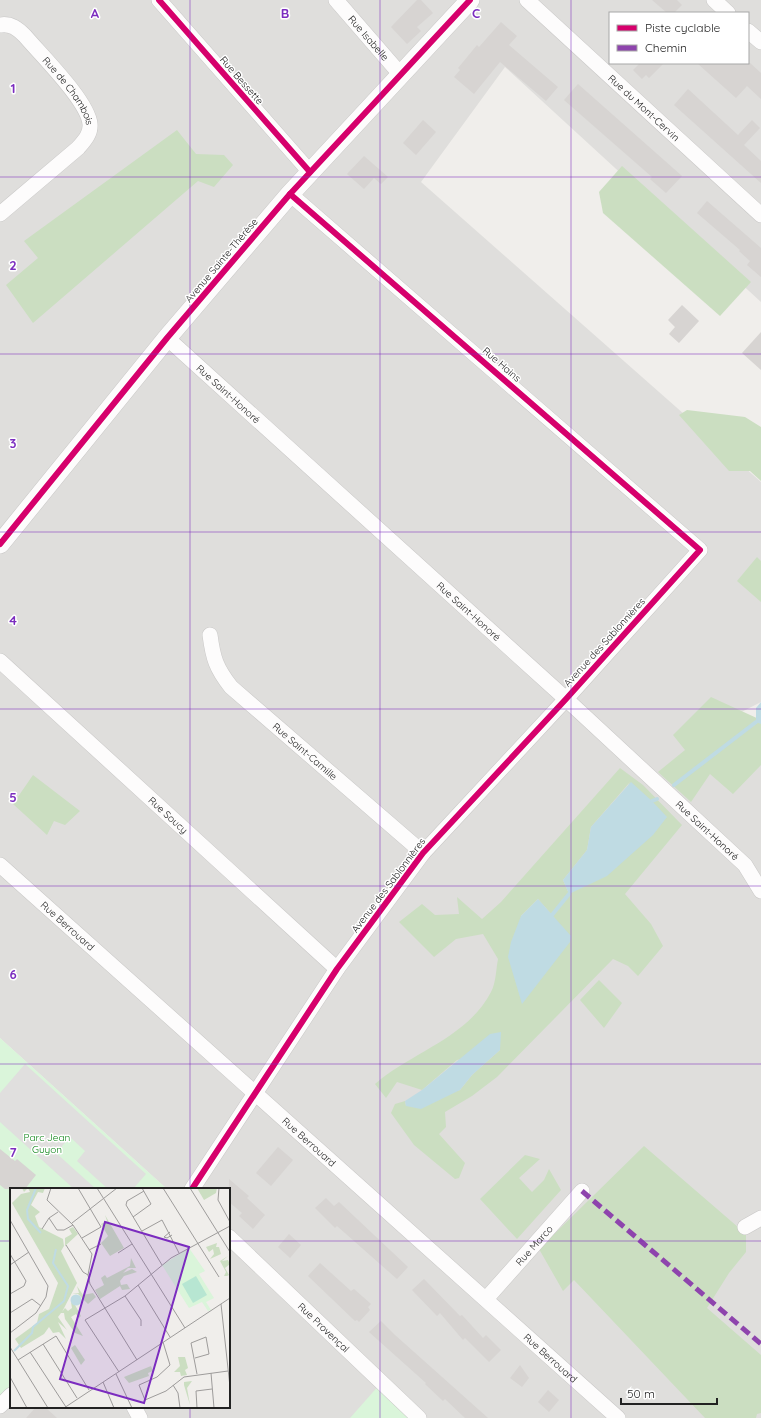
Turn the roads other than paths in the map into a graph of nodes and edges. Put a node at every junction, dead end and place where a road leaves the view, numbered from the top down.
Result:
1 (159, 0) edge
2 (336, 0) edge
3 (470, 0) edge
4 (527, 0) edge
5 (714, 0) edge
6 (727, 12) edge
7 (0, 25) edge
8 (749, 32) edge
9 (761, 42) edge
10 (401, 75) junction
11 (310, 172) junction
12 (290, 194) junction
13 (0, 214) edge
14 (761, 215) edge
15 (167, 338) junction
16 (0, 544) edge
17 (700, 550) joint
18 (210, 635) dead end
19 (0, 661) edge
20 (566, 699) junction
21 (423, 853) junction
22 (0, 865) edge
23 (761, 891) edge
24 (337, 969) junction
25 (255, 1093) junction
26 (193, 1188) edge
27 (582, 1191) dead end
28 (761, 1218) edge
29 (745, 1227) dead end
30 (230, 1238) edge
31 (486, 1299) junction
32 (10, 1396) edge
33 (0, 1406) edge
34 (135, 1408) edge
35 (140, 1418) edge
36 (419, 1418) edge
37 (618, 1418) edge

1 - 11 street, Rue Bessette
2 - 10 street, Rue Isabelle
3 - 10 street, Avenue Sainte-Thérèse
4 - 14 street, Rue du Mont-Cervin
5 - 6 street
7 - 13 street, Rue de Chambois
8 - 9 street
10 - 11 street, Avenue Sainte-Thérèse
11 - 12 street, Avenue Sainte-Thérèse
12 - 15 street, Avenue Sainte-Thérèse
12 - 17 street, Rue Hains
15 - 16 street, Avenue Sainte-Thérèse
15 - 20 street, Rue Saint-Honoré
17 - 20 street, Avenue des Sablonnières
18 - 21 street, Rue Saint-Camille
19 - 24 street, Rue Soucy
20 - 21 street, Avenue des Sablonnières
20 - 23 street, Rue Saint-Honoré
21 - 24 street, Avenue des Sablonnières
22 - 25 street, Rue Berrouard
24 - 25 street, Avenue des Sablonnières
25 - 26 street, Avenue des Sablonnières
25 - 31 street, Rue Berrouard
27 - 31 street, Rue Marco
28 - 29 street
30 - 36 street, Rue Provençal
31 - 37 street, Rue Berrouard
32 - 33 street
34 - 35 street

